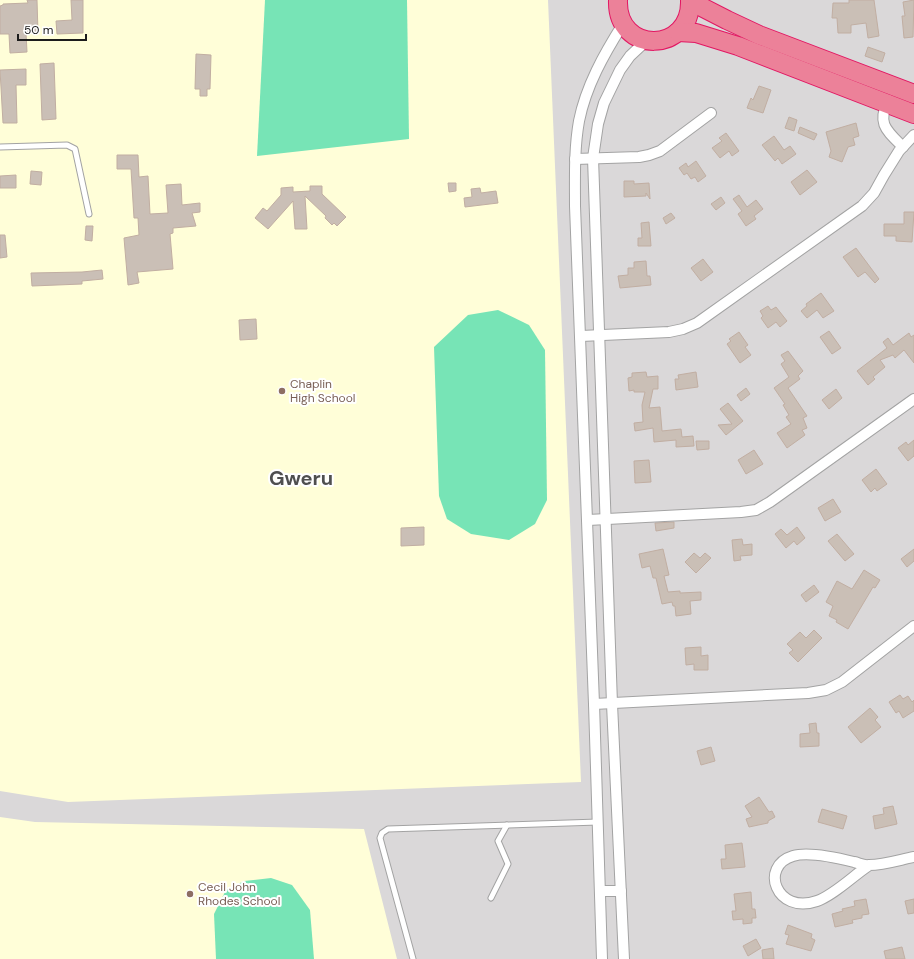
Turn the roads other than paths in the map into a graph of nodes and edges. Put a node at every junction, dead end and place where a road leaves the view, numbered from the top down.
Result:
1 (602, 0) edge
2 (690, 0) edge
3 (619, 11) edge
4 (678, 32) junction
5 (646, 41) junction
6 (893, 87) junction
7 (914, 94) edge
8 (886, 104) junction
9 (711, 113) dead end
10 (914, 114) edge
11 (914, 135) edge
12 (0, 147) edge
13 (903, 147) junction
14 (593, 158) junction
15 (575, 159) junction
16 (89, 214) dead end
17 (599, 335) junction
18 (581, 336) junction
19 (914, 399) edge
20 (605, 519) junction
21 (588, 520) junction
22 (914, 626) edge
23 (594, 704) junction
24 (612, 704) junction
25 (598, 822) junction
26 (507, 825) junction
27 (914, 857) edge
28 (868, 866) junction
29 (600, 891) junction
30 (621, 891) junction
31 (491, 898) dead end
32 (413, 959) edge
33 (602, 959) edge
34 (624, 959) edge

1 - 3 highway
2 - 4 highway
2 - 6 highway
3 - 5 highway
3 - 15 street
4 - 5 highway
4 - 8 highway
5 - 14 street
6 - 7 highway
6 - 8 street
8 - 10 highway
8 - 13 street
9 - 14 street
11 - 13 street
12 - 16 lane
13 - 17 street
14 - 15 street
14 - 17 street
15 - 18 street
17 - 18 street
17 - 20 street
18 - 21 street
19 - 20 street
20 - 21 street
20 - 24 street
21 - 23 street
22 - 24 street
23 - 24 street
23 - 25 street
24 - 30 street
25 - 26 lane
25 - 29 street
26 - 31 lane
26 - 32 lane
27 - 28 street
28 - 28 street
29 - 30 street
29 - 33 street
30 - 34 street

